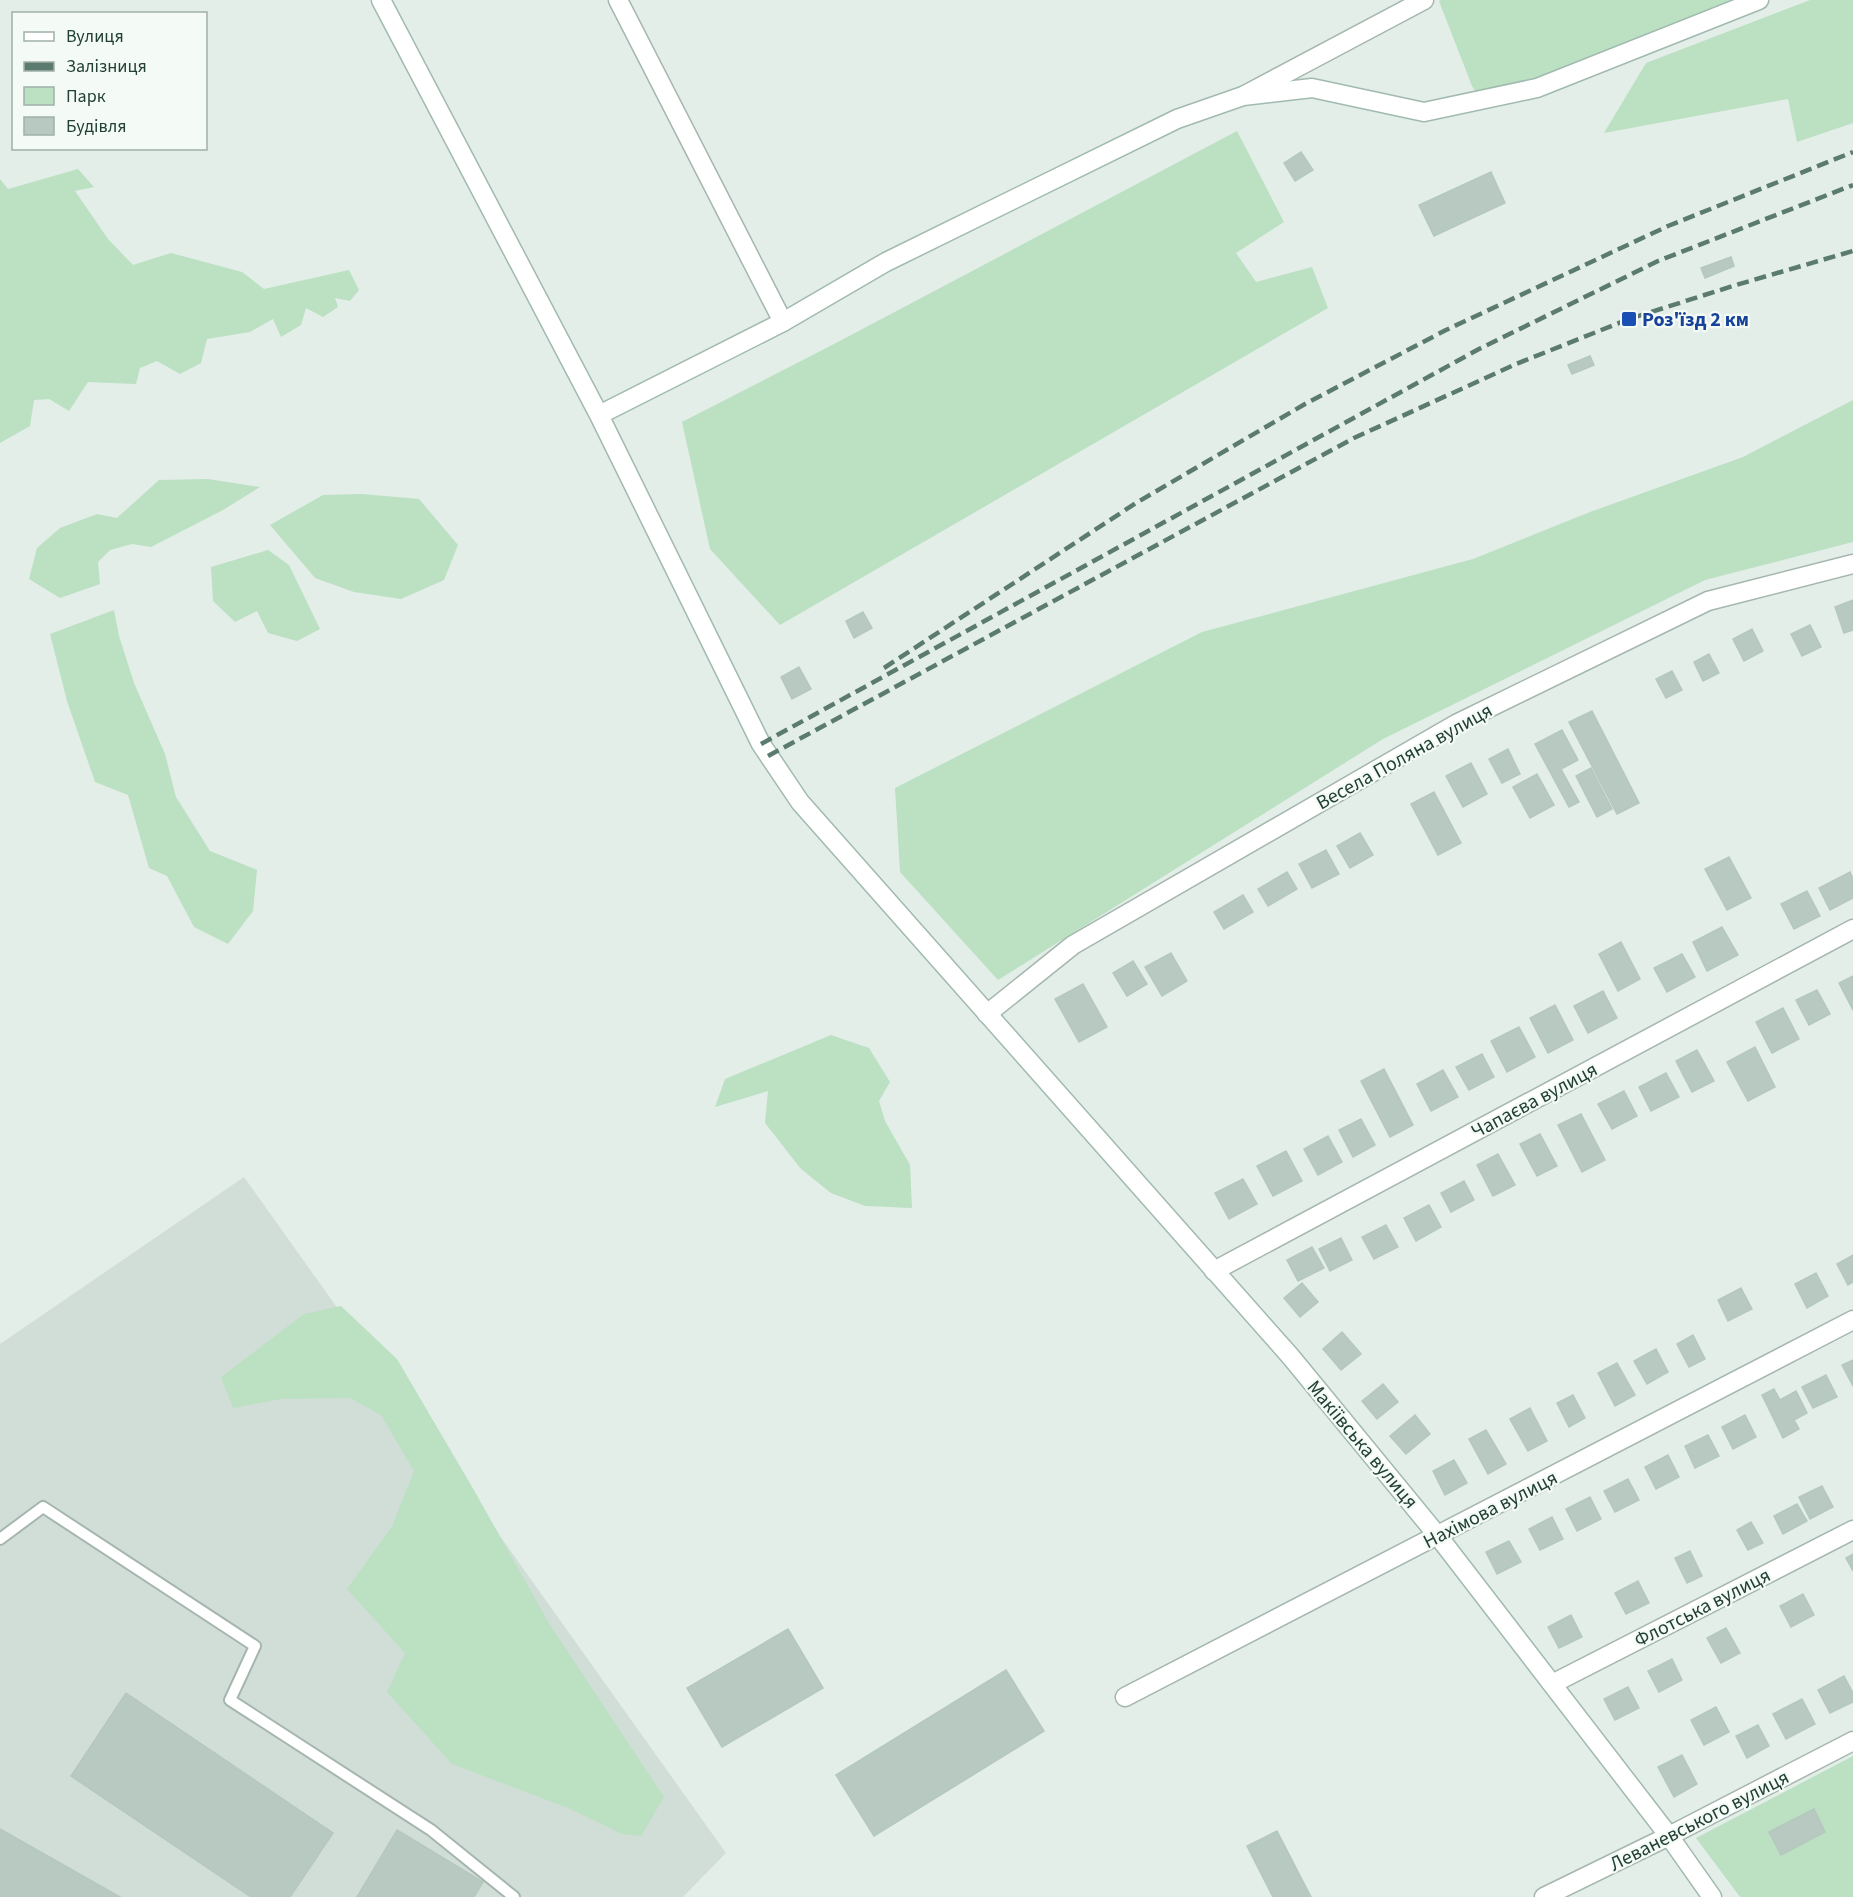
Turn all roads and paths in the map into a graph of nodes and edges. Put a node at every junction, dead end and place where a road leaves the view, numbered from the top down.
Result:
1 (381, 0) edge
2 (618, 0) edge
3 (1424, 0) edge
4 (1759, 0) edge
5 (1243, 96) junction
6 (783, 322) junction
7 (599, 415) junction
8 (1853, 564) edge
9 (1853, 929) edge
10 (987, 1014) junction
11 (1214, 1271) junction
12 (1853, 1320) edge
13 (1853, 1530) edge
14 (1438, 1536) junction
15 (0, 1539) edge
16 (1552, 1684) junction
17 (1125, 1696) dead end
18 (1853, 1741) edge
19 (1669, 1836) junction
20 (514, 1897) edge
21 (1544, 1897) edge
22 (1712, 1897) edge

1 - 7 street, Макіївська вулиця
2 - 6 street
3 - 5 street
4 - 5 street
5 - 6 street
6 - 7 street
7 - 10 street, Макіївська вулиця
8 - 10 street, Весела Поляна вулиця
9 - 11 street, Чапаєва вулиця
10 - 11 street, Макіївська вулиця
11 - 14 street, Макіївська вулиця
12 - 14 street, Нахімова вулиця
13 - 16 street, Флотська вулиця
14 - 16 street, Макіївська вулиця
14 - 17 street, Нахімова вулиця
15 - 20 lane
16 - 19 street, Макіївська вулиця
18 - 19 street, Леваневського вулиця
19 - 21 street, Леваневського вулиця
19 - 22 street, Макіївська вулиця

